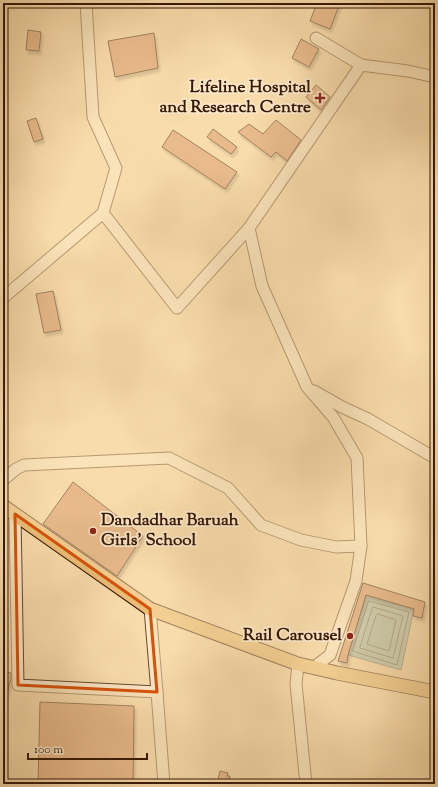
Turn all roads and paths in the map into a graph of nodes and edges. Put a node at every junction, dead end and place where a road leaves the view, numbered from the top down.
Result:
1 (86, 3) edge
2 (316, 38) dead end
3 (361, 65) junction
4 (435, 77) edge
5 (103, 213) junction
6 (249, 228) junction
7 (3, 298) edge
8 (307, 387) junction
9 (435, 458) edge
10 (3, 480) edge
11 (3, 506) edge
12 (15, 514) junction
13 (361, 546) junction
14 (150, 609) junction
15 (330, 655) junction
16 (298, 664) junction
17 (313, 668) junction
18 (337, 673) junction
19 (156, 692) junction
20 (435, 692) edge
21 (164, 784) edge
22 (306, 784) edge

1 - 5 street
2 - 3 street
3 - 4 street
3 - 6 street
5 - 6 street
5 - 7 street
6 - 8 street
8 - 9 street
8 - 13 street
10 - 13 street
11 - 12 main road
12 - 14 main road
12 - 19 street
13 - 15 street
14 - 16 main road
14 - 19 street
15 - 17 street
15 - 18 street
16 - 17 main road
16 - 22 street
17 - 18 main road
18 - 20 main road
19 - 21 street

